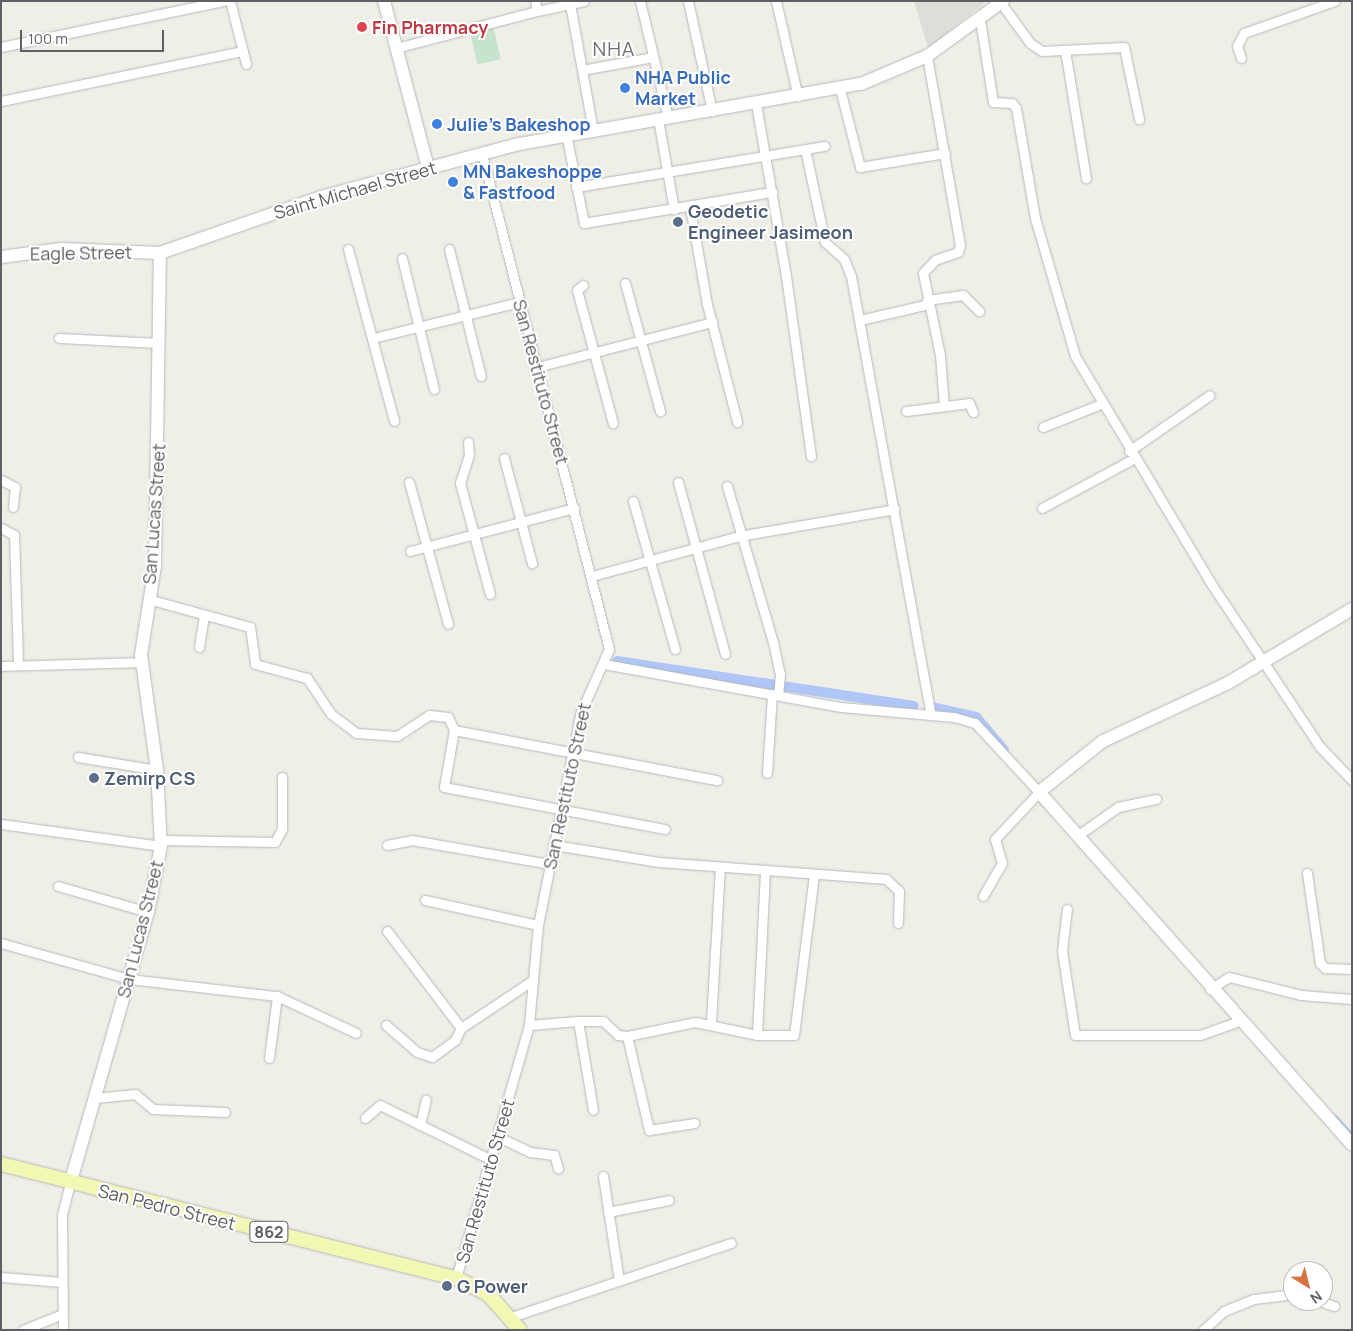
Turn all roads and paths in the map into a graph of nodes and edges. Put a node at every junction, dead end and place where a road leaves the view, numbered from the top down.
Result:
1 (224, 1) edge
2 (230, 1) edge
3 (384, 1) edge
4 (535, 1) edge
5 (584, 1) edge
6 (640, 1) edge
7 (688, 1) edge
8 (776, 1) edge
9 (1335, 1) edge
10 (1002, 2) edge
11 (570, 4) junction
12 (537, 11) junction
13 (980, 20) junction
14 (1, 47) edge
15 (396, 48) junction
16 (243, 50) junction
17 (1065, 50) junction
18 (927, 56) junction
19 (653, 57) junction
20 (1241, 58) dead end
21 (246, 64) dead end
22 (582, 70) junction
23 (840, 89) junction
24 (798, 97) junction
25 (1, 101) edge
26 (756, 104) junction
27 (712, 111) junction
28 (663, 119) junction
29 (1138, 119) dead end
30 (593, 130) junction
31 (566, 134) junction
32 (826, 146) dead end
33 (806, 148) junction
34 (944, 153) junction
35 (482, 154) junction
36 (765, 156) junction
37 (428, 168) junction
38 (667, 171) junction
39 (1086, 178) dead end
40 (576, 187) junction
41 (772, 192) junction
42 (690, 207) junction
43 (674, 210) junction
44 (348, 249) dead end
45 (449, 249) dead end
46 (160, 253) junction
47 (1, 257) edge
48 (402, 258) dead end
49 (625, 283) dead end
50 (583, 286) dead end
51 (520, 302) junction
52 (928, 302) junction
53 (979, 311) dead end
54 (466, 315) junction
55 (860, 320) junction
56 (712, 322) junction
57 (418, 327) junction
58 (59, 338) dead end
59 (373, 338) junction
60 (640, 338) junction
61 (159, 343) junction
62 (593, 352) junction
63 (537, 367) junction
64 (481, 376) dead end
65 (434, 389) dead end
66 (1210, 395) dead end
67 (1101, 404) junction
68 (944, 406) junction
69 (660, 411) dead end
70 (906, 411) dead end
71 (974, 412) dead end
72 (394, 421) dead end
73 (737, 422) dead end
74 (613, 423) dead end
75 (1043, 427) dead end
76 (468, 442) dead end
77 (1131, 455) junction
78 (811, 456) dead end
79 (504, 458) dead end
80 (1, 480) edge
81 (409, 482) dead end
82 (678, 482) dead end
83 (727, 486) dead end
84 (633, 501) dead end
85 (13, 507) dead end
86 (574, 508) junction
87 (1042, 508) dead end
88 (895, 509) junction
89 (519, 522) junction
90 (1, 528) edge
91 (473, 534) junction
92 (739, 536) junction
93 (428, 546) junction
94 (694, 548) junction
95 (410, 551) dead end
96 (650, 560) junction
97 (532, 563) dead end
98 (592, 576) junction
99 (490, 594) dead end
100 (148, 599) junction
101 (1352, 608) edge
102 (204, 614) junction
103 (448, 624) dead end
104 (199, 647) dead end
105 (675, 650) dead end
106 (725, 654) dead end
107 (141, 662) junction
108 (1263, 662) junction
109 (604, 664) junction
110 (18, 665) junction
111 (1, 666) edge
112 (777, 691) junction
113 (931, 715) junction
114 (454, 730) junction
115 (574, 755) junction
116 (78, 757) dead end
117 (157, 770) junction
118 (768, 773) dead end
119 (282, 777) dead end
120 (717, 780) dead end
121 (1352, 780) edge
122 (1038, 792) junction
123 (1156, 799) dead end
124 (562, 809) junction
125 (1, 824) edge
126 (665, 830) dead end
127 (1079, 834) junction
128 (161, 843) junction
129 (387, 845) dead end
130 (554, 845) junction
131 (549, 864) junction
132 (720, 868) junction
133 (766, 872) junction
134 (1307, 873) dead end
135 (814, 875) junction
136 (58, 886) dead end
137 (983, 896) dead end
138 (425, 900) dead end
139 (1067, 909) dead end
140 (148, 912) junction
141 (898, 924) dead end
142 (538, 926) junction
143 (388, 931) dead end
144 (1, 943) edge
145 (1352, 969) edge
146 (129, 979) junction
147 (533, 980) junction
148 (1214, 984) junction
149 (277, 996) junction
150 (1352, 999) edge
151 (578, 1021) junction
152 (1239, 1021) junction
153 (711, 1022) junction
154 (386, 1025) dead end
155 (529, 1025) junction
156 (461, 1028) junction
157 (356, 1033) dead end
158 (757, 1035) junction
159 (627, 1036) junction
160 (269, 1058) dead end
161 (95, 1098) junction
162 (426, 1100) dead end
163 (593, 1110) dead end
164 (225, 1112) dead end
165 (365, 1118) dead end
166 (694, 1123) dead end
167 (420, 1124) junction
168 (499, 1137) junction
169 (1352, 1144) edge
170 (492, 1160) junction
171 (1, 1164) edge
172 (558, 1168) dead end
173 (603, 1176) dead end
174 (70, 1184) junction
175 (669, 1200) dead end
176 (608, 1212) junction
177 (731, 1243) dead end
178 (1, 1277) edge
179 (456, 1278) junction
180 (619, 1281) junction
181 (62, 1282) junction
182 (1283, 1295) edge
183 (62, 1314) junction
184 (511, 1317) junction
185 (23, 1330) edge
186 (62, 1330) edge
187 (520, 1330) edge
188 (1203, 1330) edge

1 - 14 street
2 - 16 street
3 - 15 street
4 - 12 street
5 - 11 street
6 - 19 street
7 - 27 street
8 - 24 street
9 - 20 street
10 - 13 street, Saint Michael Street
10 - 17 street
11 - 12 street
11 - 22 street
12 - 15 street
13 - 18 street, Saint Michael Street
13 - 67 street
15 - 37 street
16 - 21 street
16 - 25 street
17 - 29 street
17 - 39 street
18 - 23 street, Saint Michael Street
18 - 34 street
19 - 22 street
19 - 28 street
22 - 30 street
23 - 24 street, Saint Michael Street
23 - 34 street
24 - 26 street, Saint Michael Street
26 - 27 street, Saint Michael Street
26 - 36 street
27 - 28 street, Saint Michael Street
28 - 30 street, Saint Michael Street
28 - 38 street
30 - 31 street, Saint Michael Street
31 - 35 street, Saint Michael Street
31 - 40 street
32 - 33 street
33 - 36 street
33 - 55 street
34 - 52 street
35 - 37 street, Saint Michael Street
35 - 51 street, San Restituto Street
36 - 38 street
36 - 41 street
37 - 46 street, Saint Michael Street
38 - 40 street
38 - 43 street
40 - 43 street
41 - 42 street
41 - 78 street
42 - 43 street
42 - 56 street
44 - 59 street
45 - 54 street
46 - 47 street, Eagle Street
46 - 61 street, San Lucas Street
48 - 57 street
49 - 60 street
50 - 62 street
51 - 54 street
51 - 63 street, San Restituto Street
52 - 53 street
52 - 55 street
52 - 68 street
54 - 57 street
54 - 64 street
55 - 88 street
56 - 60 street
56 - 73 street
57 - 59 street
57 - 65 street
58 - 61 street
59 - 72 street
60 - 62 street
60 - 69 street
61 - 100 street, San Lucas Street
62 - 63 street
62 - 74 street
63 - 86 street, San Restituto Street
66 - 77 street
67 - 75 street
67 - 77 street
68 - 70 street
68 - 71 street
76 - 91 street
77 - 87 street
77 - 108 street
79 - 89 street
80 - 85 street
81 - 93 street
82 - 94 street
83 - 92 street
84 - 96 street
86 - 89 street
86 - 98 street, San Restituto Street
88 - 92 street
88 - 113 street
89 - 91 street
89 - 97 street
90 - 110 street
91 - 93 street
91 - 99 street
92 - 94 street
92 - 112 street
93 - 95 street
93 - 103 street
94 - 96 street
94 - 106 street
96 - 98 street
96 - 105 street
98 - 109 street, San Restituto Street
100 - 102 street
100 - 107 street, San Lucas Street
101 - 108 street
102 - 104 street
102 - 114 street
107 - 110 street
107 - 117 street, San Lucas Street
108 - 121 street
108 - 122 street
109 - 112 street
109 - 115 street, San Restituto Street
110 - 111 street
112 - 113 street
112 - 118 street
113 - 122 street
114 - 115 street
114 - 124 street
115 - 120 street
115 - 124 street, San Restituto Street
116 - 117 street
117 - 128 street, San Lucas Street
119 - 128 street
122 - 127 street
122 - 137 street
123 - 127 street
124 - 126 street
124 - 130 street, San Restituto Street
125 - 128 street
127 - 148 street
128 - 140 street, San Lucas Street
129 - 131 street
130 - 131 street, San Restituto Street
130 - 132 street
131 - 142 street, San Restituto Street
132 - 133 street
132 - 153 street
133 - 135 street
133 - 158 street
134 - 145 street
135 - 141 street
135 - 158 street
136 - 140 street
138 - 142 street
139 - 152 street
140 - 146 street, San Lucas Street
142 - 147 street, San Restituto Street
143 - 156 street
144 - 146 street
146 - 149 street
146 - 161 street, San Lucas Street
147 - 155 street, San Restituto Street
147 - 156 street
148 - 150 street
148 - 152 street
149 - 157 street
149 - 160 street
151 - 155 street
151 - 159 street
151 - 163 street
152 - 169 street
153 - 158 street
153 - 159 street
154 - 156 street
155 - 168 street, San Restituto Street
159 - 166 street
161 - 164 street
161 - 174 street, San Lucas Street
162 - 167 street
165 - 167 street
167 - 170 street
168 - 170 street, San Restituto Street
168 - 172 street
170 - 179 street, San Restituto Street
171 - 174 main road, San Pedro Street / 862
173 - 176 street
174 - 179 main road, San Pedro Street / 862
174 - 181 street, San Lucas Street
175 - 176 street
176 - 180 street
177 - 180 street
178 - 181 street
179 - 184 main road, San Pedro Street / 862
180 - 184 street
181 - 183 street, San Lucas Street
182 - 188 street
183 - 185 street
183 - 186 street, San Lucas Street
184 - 187 main road, San Pedro Street / 862

